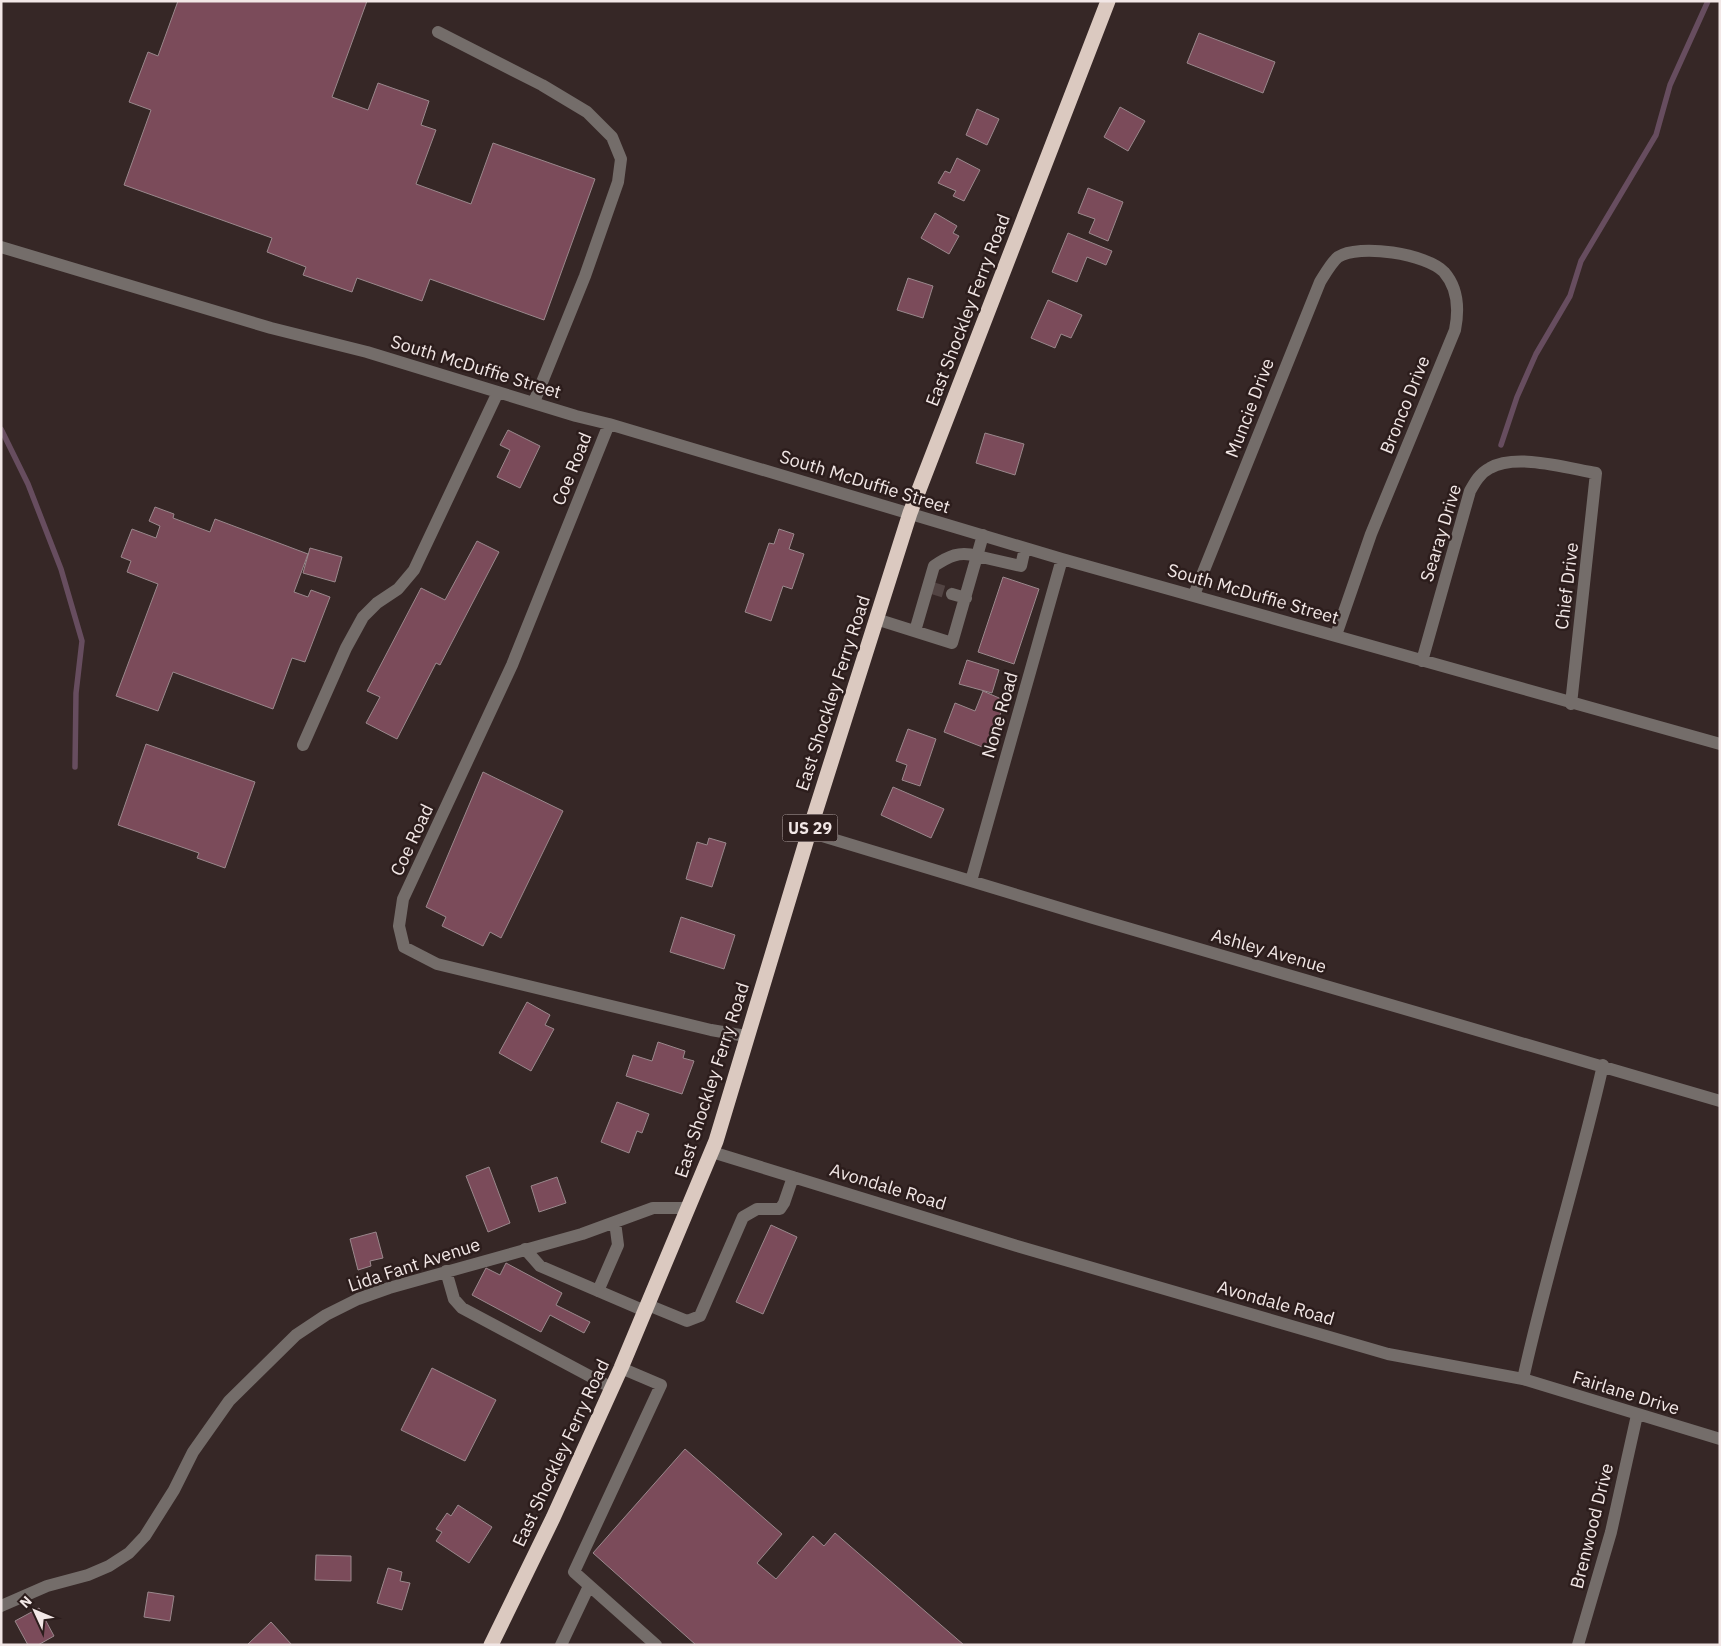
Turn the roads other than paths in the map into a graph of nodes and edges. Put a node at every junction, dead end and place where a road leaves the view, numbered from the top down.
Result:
1 (1108, 1) edge
2 (438, 32) dead end
3 (1, 247) edge
4 (1359, 251) joint
5 (498, 392) junction
6 (534, 402) junction
7 (609, 424) junction
8 (1596, 473) joint
9 (910, 514) junction
10 (983, 535) junction
11 (1025, 548) junction
12 (977, 556) junction
13 (1062, 559) junction
14 (952, 594) tunnel mouth
15 (1194, 595) junction
16 (966, 598) junction
17 (876, 619) junction
18 (915, 631) junction
19 (1336, 635) junction
20 (1422, 661) junction
21 (1571, 704) junction
22 (1720, 744) edge
23 (303, 745) dead end
24 (809, 832) junction
25 (971, 881) junction
26 (746, 1036) junction
27 (1603, 1065) junction
28 (1720, 1101) edge
29 (712, 1152) junction
30 (793, 1176) junction
31 (689, 1208) junction
32 (615, 1222) junction
33 (525, 1249) junction
34 (446, 1271) junction
35 (598, 1291) junction
36 (647, 1308) junction
37 (622, 1368) junction
38 (1523, 1379) junction
39 (612, 1388) junction
40 (1637, 1415) junction
41 (1720, 1439) edge
42 (589, 1586) junction
43 (1, 1606) edge
44 (492, 1644) edge
45 (561, 1645) edge
46 (656, 1645) edge
47 (1578, 1645) edge

1 - 9 highway, East Shockley Ferry Road / US 29
2 - 6 street
3 - 5 street, South McDuffie Street
4 - 15 street, Muncie Drive
4 - 19 street, Bronco Drive
5 - 6 street, South McDuffie Street
5 - 23 street
6 - 7 street, South McDuffie Street
7 - 9 street, South McDuffie Street
7 - 26 street, Coe Road
8 - 20 street, Searay Drive
8 - 21 street, Chief Drive
9 - 10 street, South McDuffie Street
9 - 17 highway, East Shockley Ferry Road / US 29
10 - 11 street, South McDuffie Street
10 - 12 street
11 - 12 street
11 - 13 street, South McDuffie Street
12 - 16 street
12 - 18 street
13 - 15 street, South McDuffie Street
13 - 25 street, None Road
14 - 16 street
15 - 19 street, South McDuffie Street
16 - 18 street
17 - 18 street
17 - 24 highway, East Shockley Ferry Road / US 29
19 - 20 street, South McDuffie Street
20 - 21 street, South McDuffie Street
21 - 22 street, South McDuffie Street
24 - 25 street, Ashley Avenue
24 - 26 highway, East Shockley Ferry Road / US 29
25 - 27 street, Ashley Avenue
26 - 29 highway, East Shockley Ferry Road / US 29
27 - 28 street, Ashley Avenue
27 - 38 street
29 - 30 street, Avondale Road
29 - 31 highway, East Shockley Ferry Road / US 29
30 - 36 street
30 - 38 street, Avondale Road
31 - 32 street, Lida Fant Avenue
31 - 36 highway, East Shockley Ferry Road / US 29
32 - 33 street, Lida Fant Avenue
32 - 35 street
33 - 34 street, Lida Fant Avenue
33 - 35 street
34 - 39 street
34 - 43 street, Lida Fant Avenue
35 - 36 street
36 - 37 highway, East Shockley Ferry Road / US 29
37 - 39 highway, East Shockley Ferry Road / US 29
37 - 42 street
38 - 40 street, Fairlane Drive
39 - 44 highway, East Shockley Ferry Road / US 29
40 - 41 street, Fairlane Drive
40 - 47 street, Brenwood Drive
42 - 45 street
42 - 46 street

